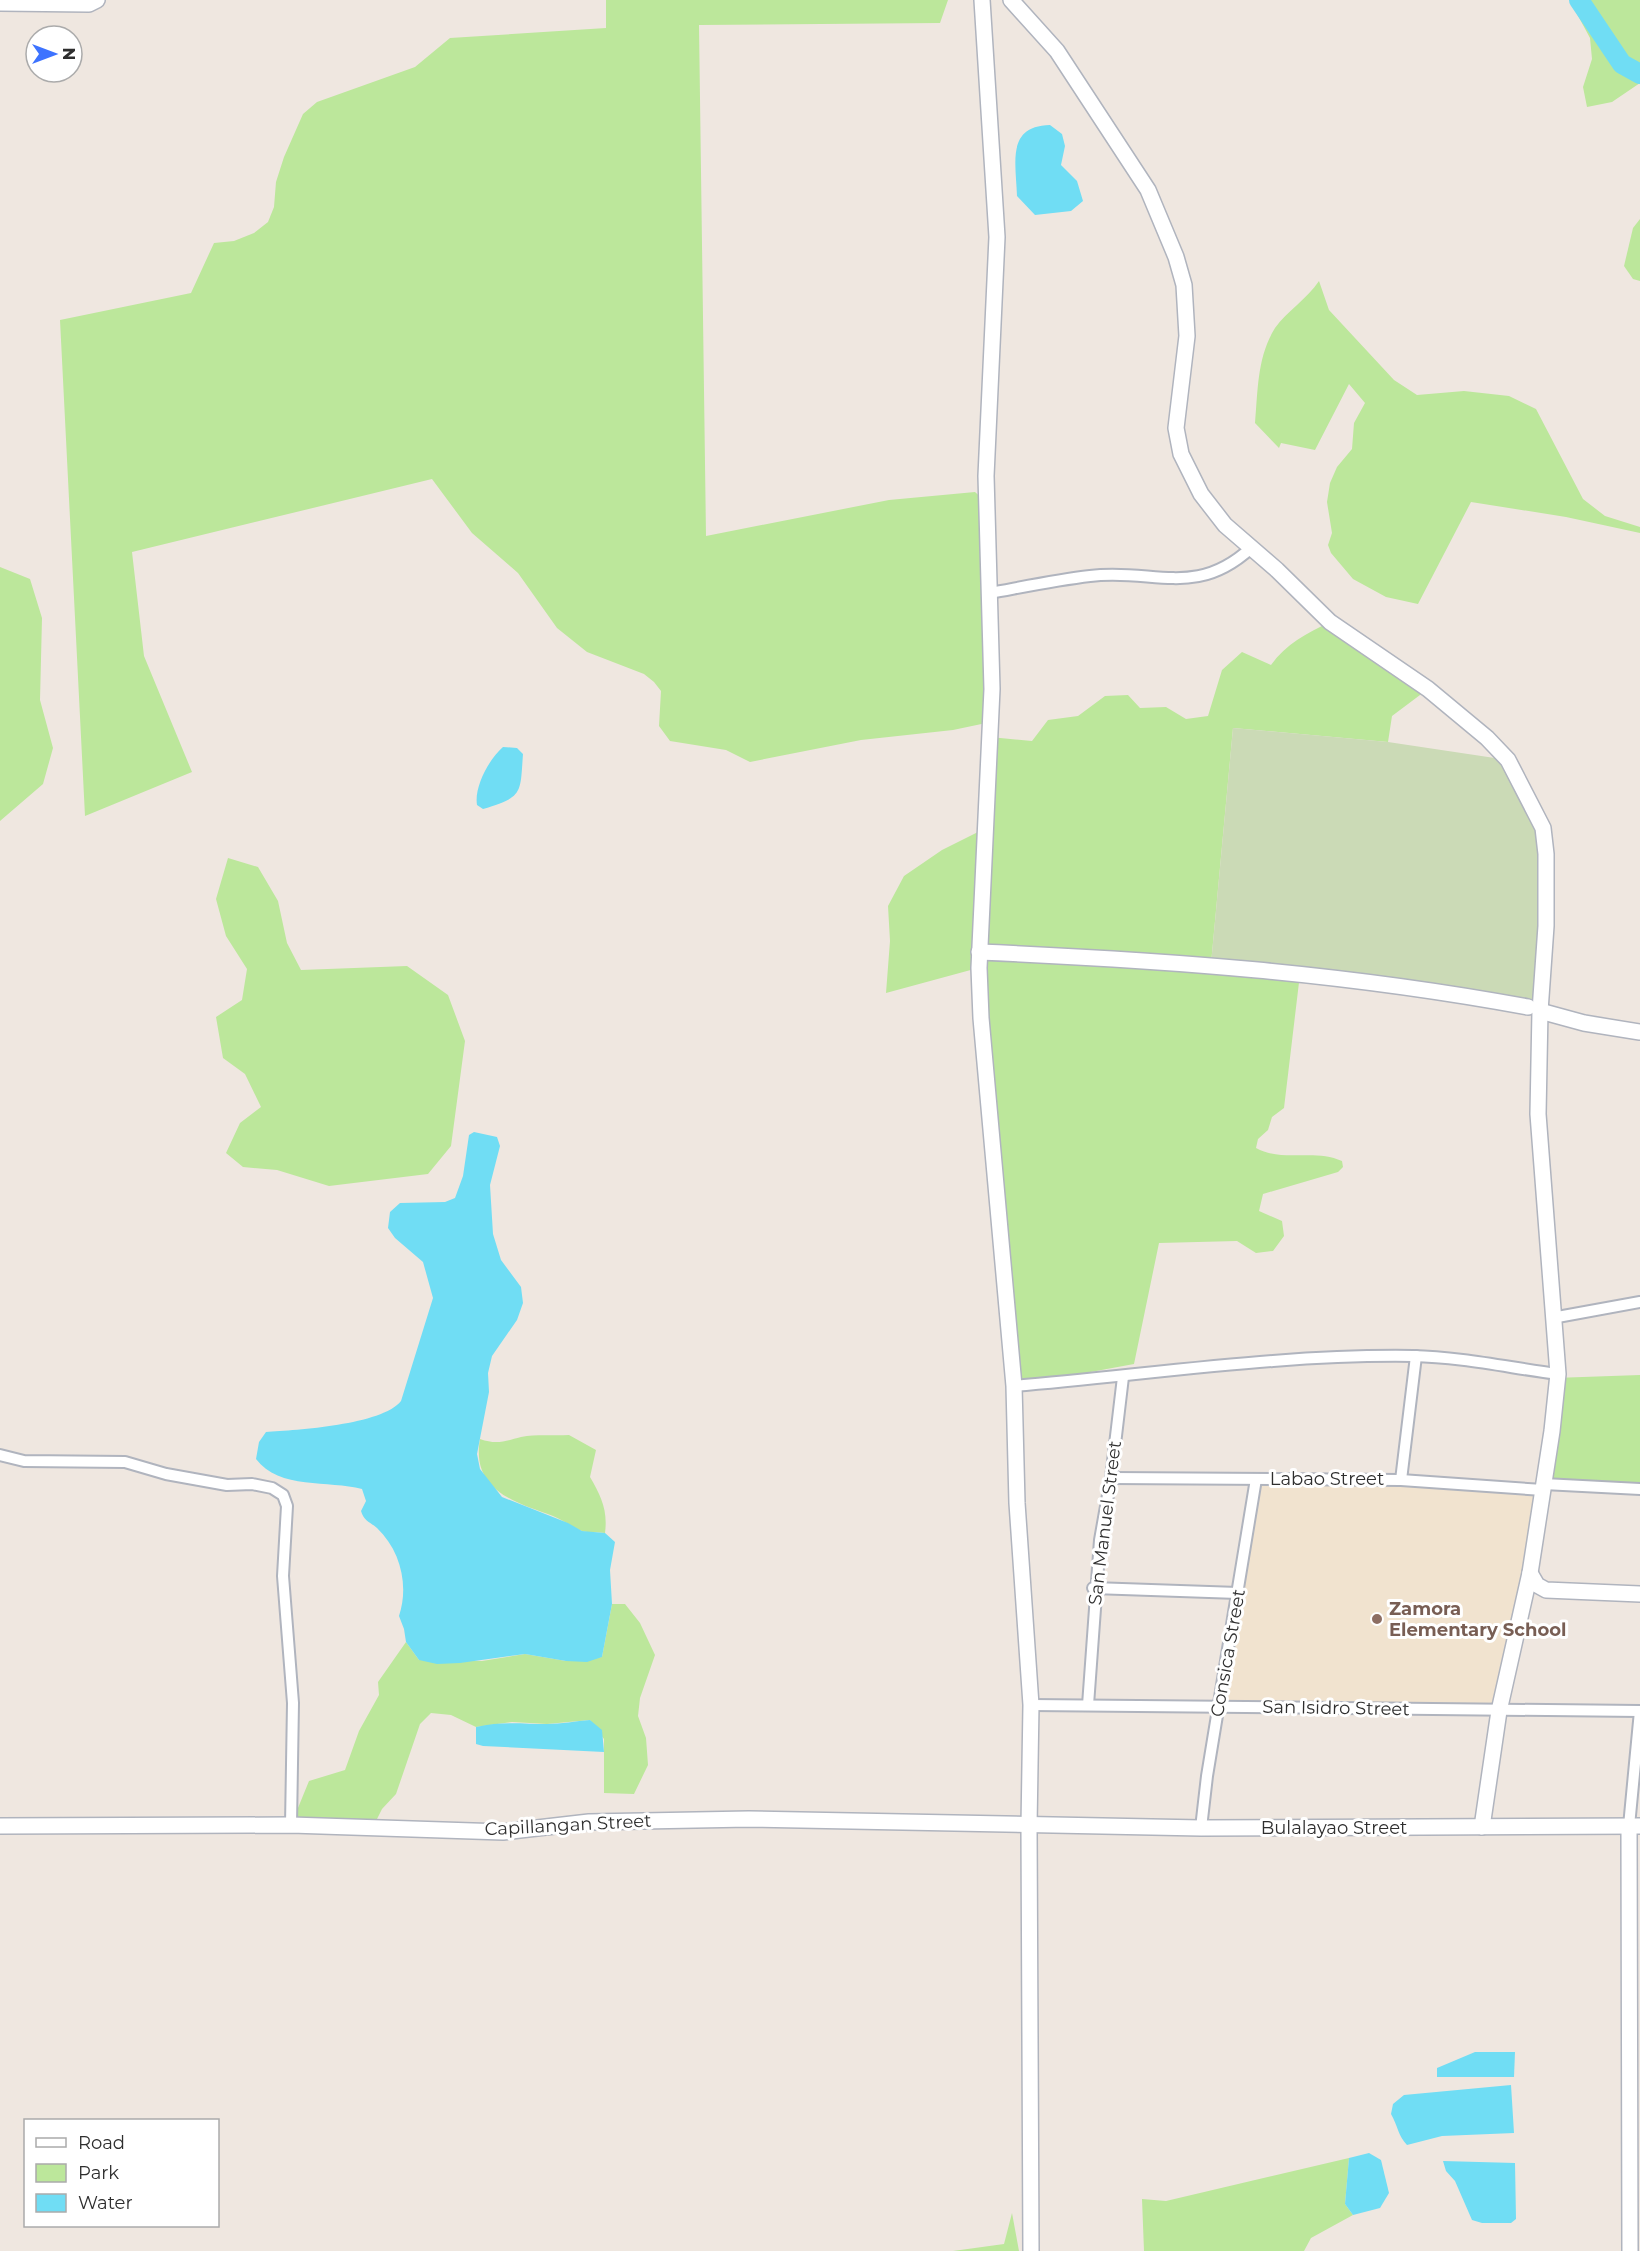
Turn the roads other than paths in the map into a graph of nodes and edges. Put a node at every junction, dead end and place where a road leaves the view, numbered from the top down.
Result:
1 (97, 0) edge
2 (982, 0) edge
3 (1011, 0) edge
4 (0, 3) edge
5 (1251, 548) junction
6 (990, 592) junction
7 (980, 952) junction
8 (1534, 1009) junction
9 (1640, 1032) edge
10 (1640, 1302) edge
11 (1552, 1318) junction
12 (1416, 1356) junction
13 (1558, 1374) junction
14 (1123, 1377) junction
15 (1014, 1386) junction
16 (0, 1455) edge
17 (1111, 1478) junction
18 (1256, 1479) junction
19 (1401, 1480) junction
20 (1543, 1487) junction
21 (1640, 1489) edge
22 (1530, 1573) junction
23 (1095, 1588) junction
24 (1238, 1593) junction
25 (1640, 1594) edge
26 (1031, 1705) junction
27 (1088, 1706) junction
28 (1219, 1706) junction
29 (1499, 1711) junction
30 (1640, 1711) edge
31 (291, 1825) junction
32 (0, 1826) edge
33 (1029, 1826) junction
34 (1635, 1826) edge
35 (1482, 1827) junction
36 (1201, 1828) junction
37 (1635, 1940) edge
38 (1031, 2251) edge
39 (1630, 2251) edge

1 - 4 street
2 - 6 street
3 - 5 street
5 - 6 street
5 - 8 street
6 - 7 street
7 - 8 street
7 - 15 street
8 - 9 street
8 - 11 street
10 - 11 street
11 - 13 street
12 - 13 street
12 - 14 street
12 - 19 street
13 - 20 street
14 - 15 street
14 - 17 street, San Manuel Street
15 - 26 street
16 - 31 street
17 - 18 street, Labao Street
17 - 23 street, San Manuel Street
18 - 19 street, Labao Street
18 - 24 street, Consica Street
19 - 20 street, Labao Street
20 - 21 street, Labao Street
20 - 22 street
22 - 25 street
22 - 29 street
23 - 24 street
23 - 27 street, San Manuel Street
24 - 28 street, Consica Street
26 - 27 street, San Isidro Street
26 - 33 street
27 - 28 street, San Isidro Street
28 - 29 street, San Isidro Street
28 - 36 street, Consica Street
29 - 30 street, San Isidro Street
29 - 35 street
30 - 34 street
31 - 32 street, Capillangan Street
31 - 33 street, Capillangan Street
33 - 36 street, Bulalayao Street
33 - 38 street
34 - 35 street, Bulalayao Street
34 - 37 street
35 - 36 street, Bulalayao Street
37 - 39 street

